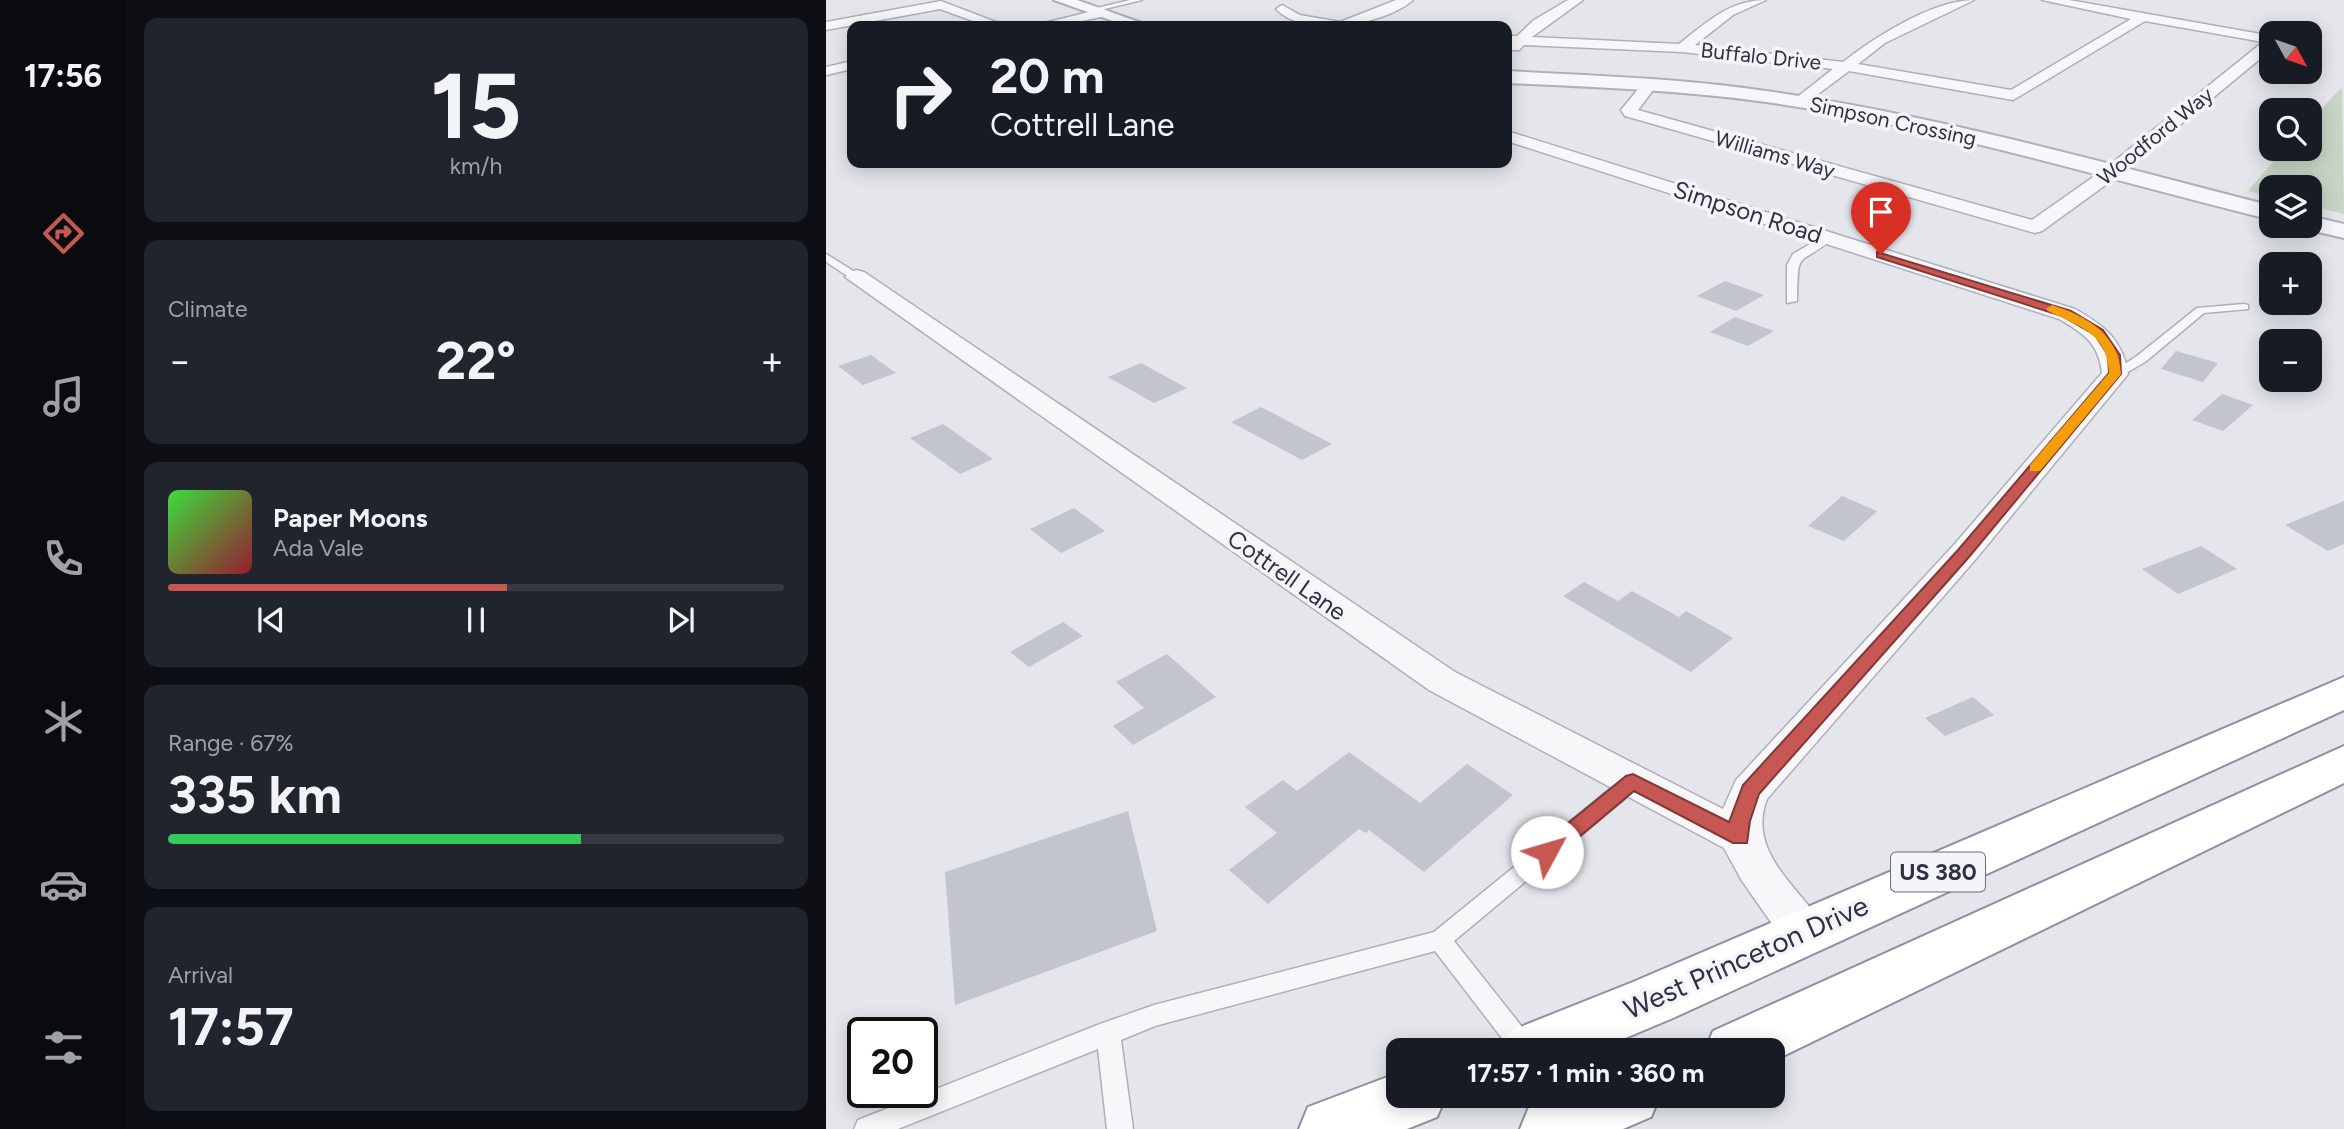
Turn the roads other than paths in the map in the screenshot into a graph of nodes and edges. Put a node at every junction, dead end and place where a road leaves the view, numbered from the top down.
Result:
1 (1062, 0) edge
2 (1139, 0) edge
3 (1407, 0) edge
4 (1577, 0) edge
5 (1760, 0) edge
6 (1968, 0) edge
7 (2048, 0) edge
8 (1282, 9) dead end
9 (1097, 12) junction
10 (2143, 17) junction
11 (1118, 19) junction
12 (853, 21) edge
13 (985, 21) edge
14 (1060, 21) edge
15 (1125, 21) edge
16 (1130, 21) edge
17 (1313, 21) edge
18 (1354, 21) edge
19 (847, 22) edge
20 (826, 26) edge
21 (2259, 39) edge
22 (1512, 40) edge
23 (1682, 48) junction
24 (2259, 52) edge
25 (1845, 66) junction
26 (1512, 70) edge
27 (1512, 77) edge
28 (1649, 85) junction
29 (1805, 98) junction
30 (1512, 138) edge
31 (2117, 168) junction
32 (2259, 198) edge
33 (2259, 209) edge
34 (2322, 214) edge
35 (2344, 219) edge
36 (2322, 226) edge
37 (2035, 227) joint
38 (2344, 231) edge
39 (1828, 238) junction
40 (826, 257) edge
41 (856, 277) joint
42 (1791, 301) dead end
43 (2244, 307) dead end
44 (2115, 374) junction
45 (2344, 692) edge
46 (2344, 763) edge
47 (1633, 781) junction
48 (1740, 837) junction
49 (1803, 932) junction
50 (1440, 940) junction
51 (1108, 1032) junction
52 (1517, 1038) edge
53 (1559, 1038) edge
54 (1760, 1038) edge
55 (1386, 1108) edge
56 (1601, 1108) edge
57 (1565, 1123) edge
58 (867, 1129) edge
59 (1120, 1129) edge
60 (1330, 1129) edge

1 - 9 street
2 - 9 lane
3 - 18 street
4 - 22 street
5 - 23 street
6 - 25 street
7 - 10 street
8 - 17 street
9 - 11 street
9 - 14 street
10 - 21 street
10 - 25 street, Buffalo Drive
11 - 15 street
11 - 16 street
12 - 13 street
19 - 20 street
22 - 23 street, Buffalo Drive
23 - 25 street, Buffalo Drive
24 - 31 street, Woodford Way
25 - 29 street
26 - 29 street
27 - 28 street, Simpson Crossing
28 - 29 street, Simpson Crossing
28 - 37 street, Williams Way
29 - 31 street, Simpson Crossing
30 - 39 street, Simpson Road
31 - 32 street
31 - 33 street, Simpson Crossing
31 - 37 street, Woodford Way
34 - 35 street
36 - 38 street
39 - 42 lane
39 - 44 street, Simpson Road
40 - 41 lane
41 - 47 street, Cottrell Lane
43 - 44 lane
44 - 48 street
45 - 49 highway, West Princeton Drive / US 380
46 - 54 highway, US 380
47 - 48 street, Cottrell Lane
47 - 50 lane
48 - 49 street
49 - 53 highway, West Princeton Drive / US 380
50 - 51 lane
50 - 52 lane
51 - 58 lane
51 - 59 lane
55 - 60 highway
56 - 57 highway

